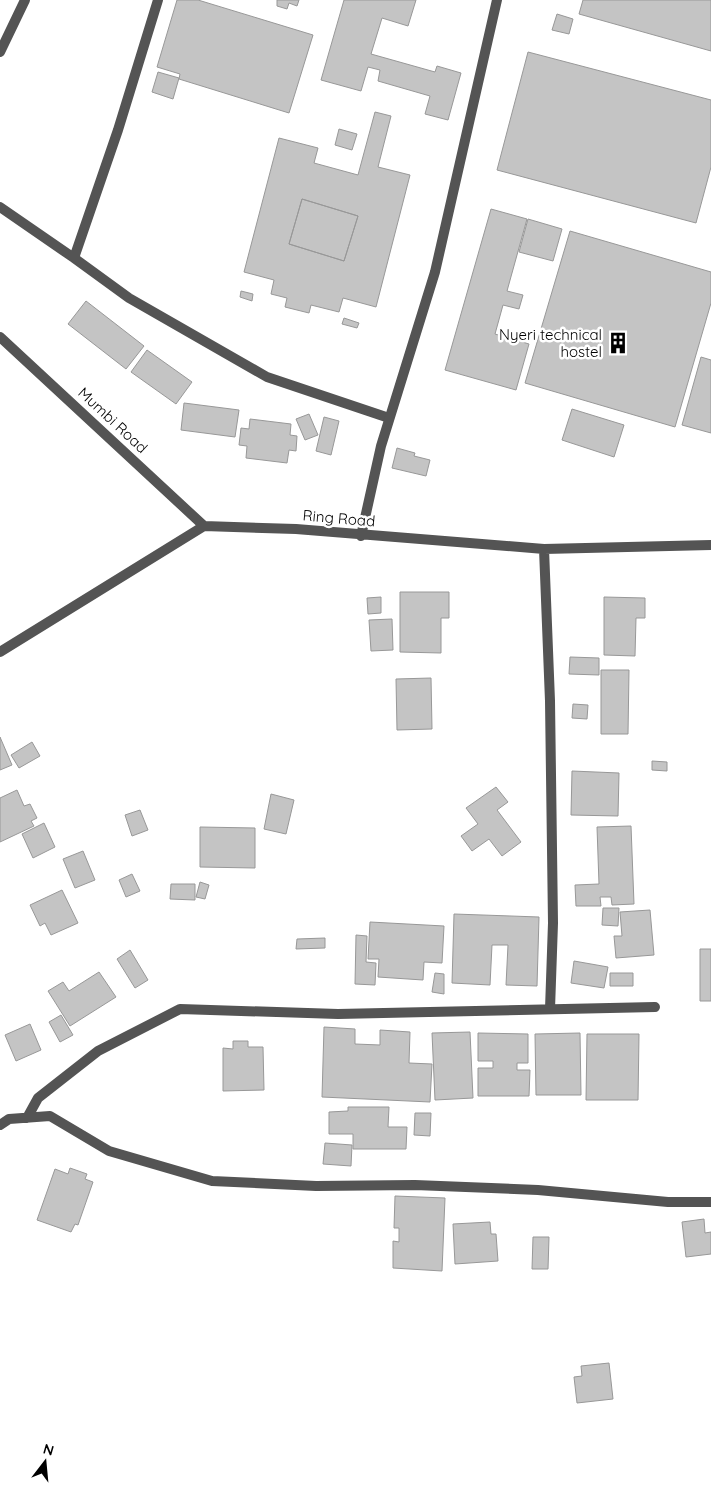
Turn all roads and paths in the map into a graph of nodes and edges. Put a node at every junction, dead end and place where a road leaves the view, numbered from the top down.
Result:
1 (25, 0) edge
2 (158, 0) edge
3 (497, 0) edge
4 (0, 52) edge
5 (0, 208) edge
6 (74, 258) junction
7 (0, 337) edge
8 (389, 418) junction
9 (204, 526) junction
10 (361, 536) junction
11 (711, 545) edge
12 (544, 549) junction
13 (0, 652) edge
14 (655, 1007) dead end
15 (550, 1009) junction
16 (27, 1118) junction
17 (0, 1126) edge
18 (711, 1202) edge

1 - 4 street
2 - 6 street
3 - 8 street
5 - 6 street
6 - 8 street
7 - 9 street, Mumbi Road
8 - 10 street
9 - 10 street, Ring Road
9 - 13 street
10 - 12 street, Ring Road
11 - 12 street, Ring Road
12 - 15 street
14 - 15 street
15 - 16 street
16 - 17 street
16 - 18 street

